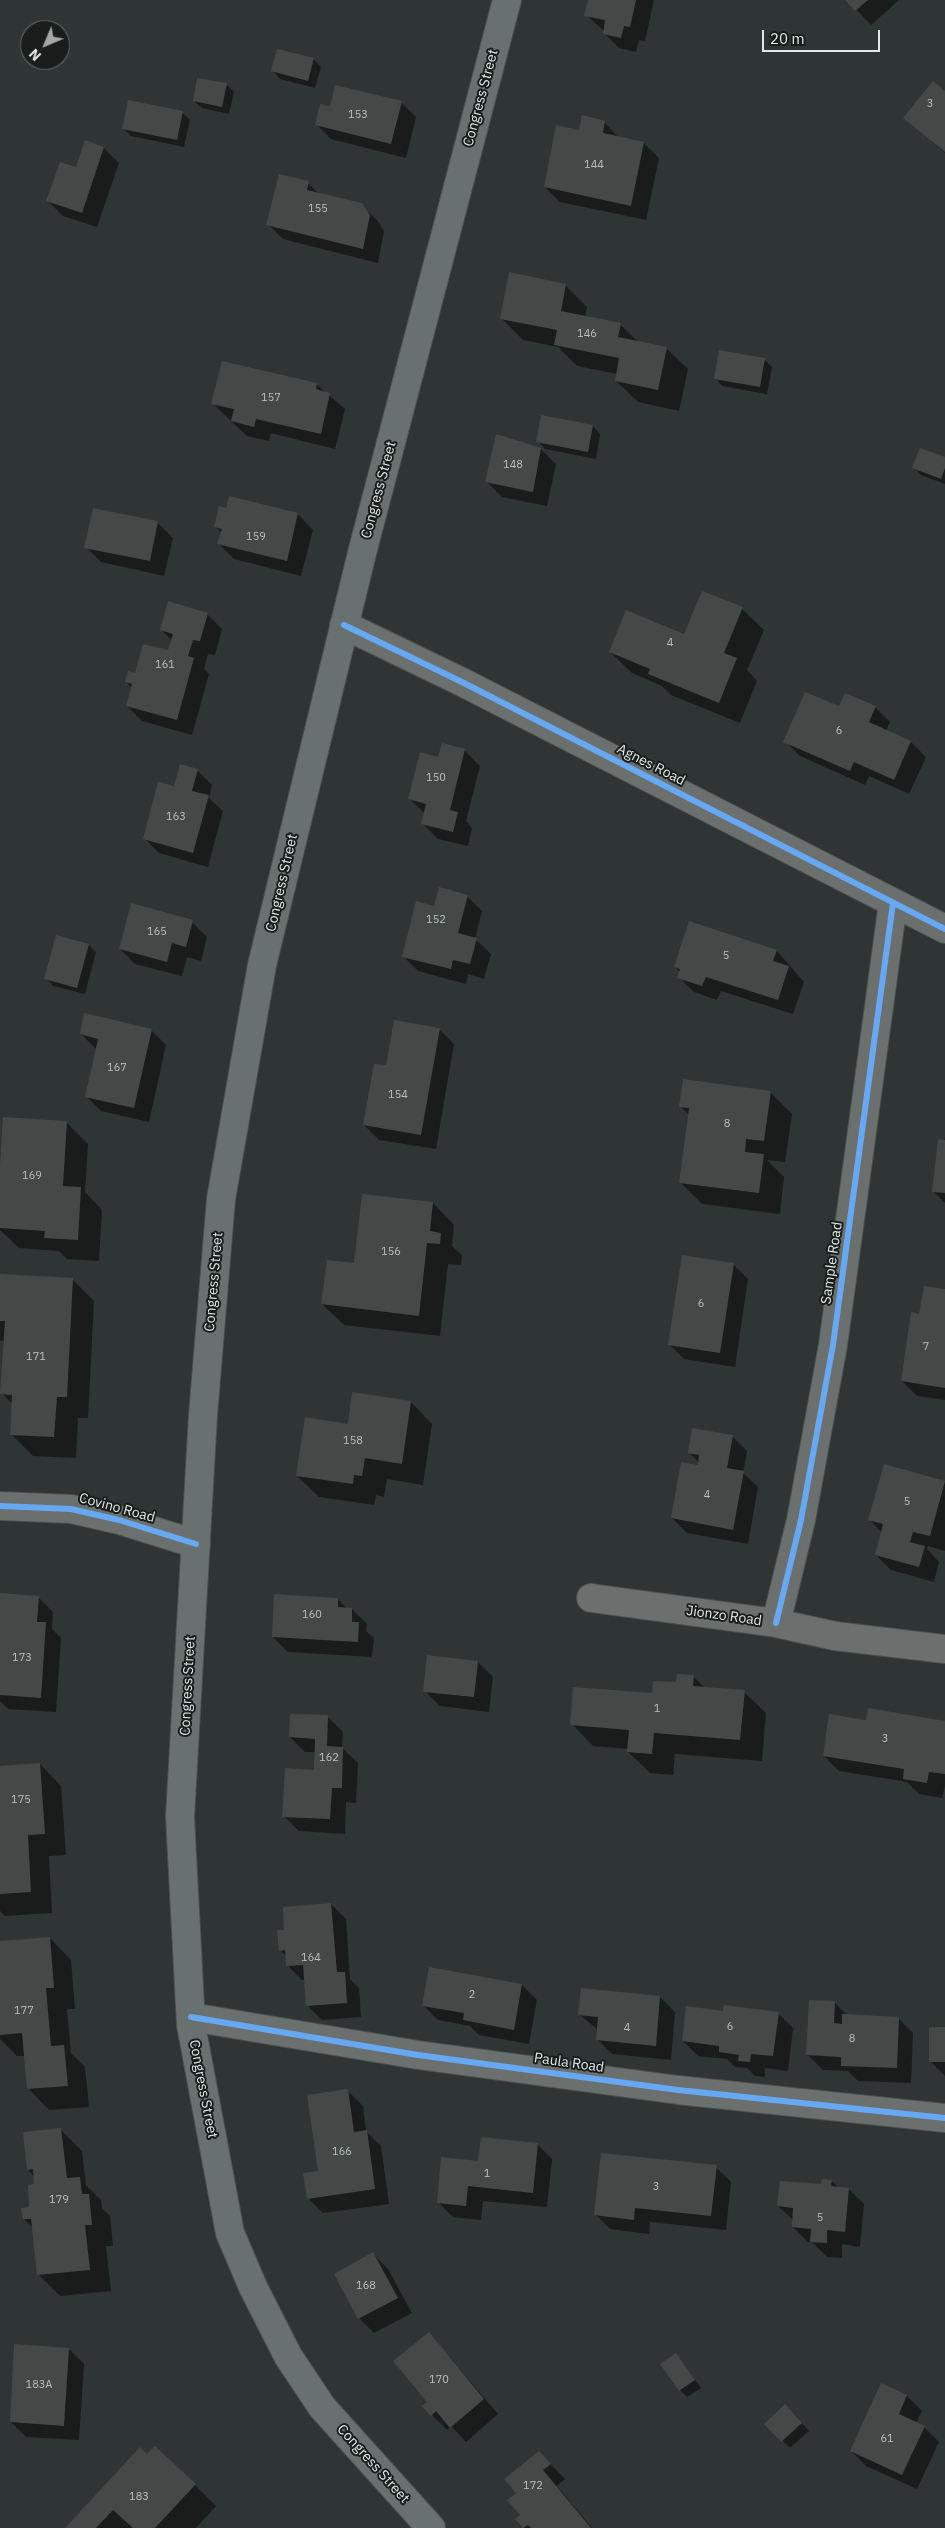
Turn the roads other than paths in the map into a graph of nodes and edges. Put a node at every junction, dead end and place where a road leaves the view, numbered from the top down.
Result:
1 (507, 0) edge
2 (344, 625) junction
3 (893, 903) junction
4 (945, 929) edge
5 (0, 1506) edge
6 (196, 1544) junction
7 (591, 1598) dead end
8 (776, 1623) junction
9 (945, 1649) edge
10 (191, 2017) junction
11 (945, 2118) edge
12 (431, 2528) edge

1 - 2 main road, Congress Street
2 - 3 street, Agnes Road
2 - 6 main road, Congress Street
3 - 4 street, Agnes Road
3 - 8 street, Sample Road
5 - 6 street, Covino Road
6 - 10 main road, Congress Street
7 - 8 street, Jionzo Road
8 - 9 street, Jionzo Road
10 - 11 street, Paula Road
10 - 12 main road, Congress Street

